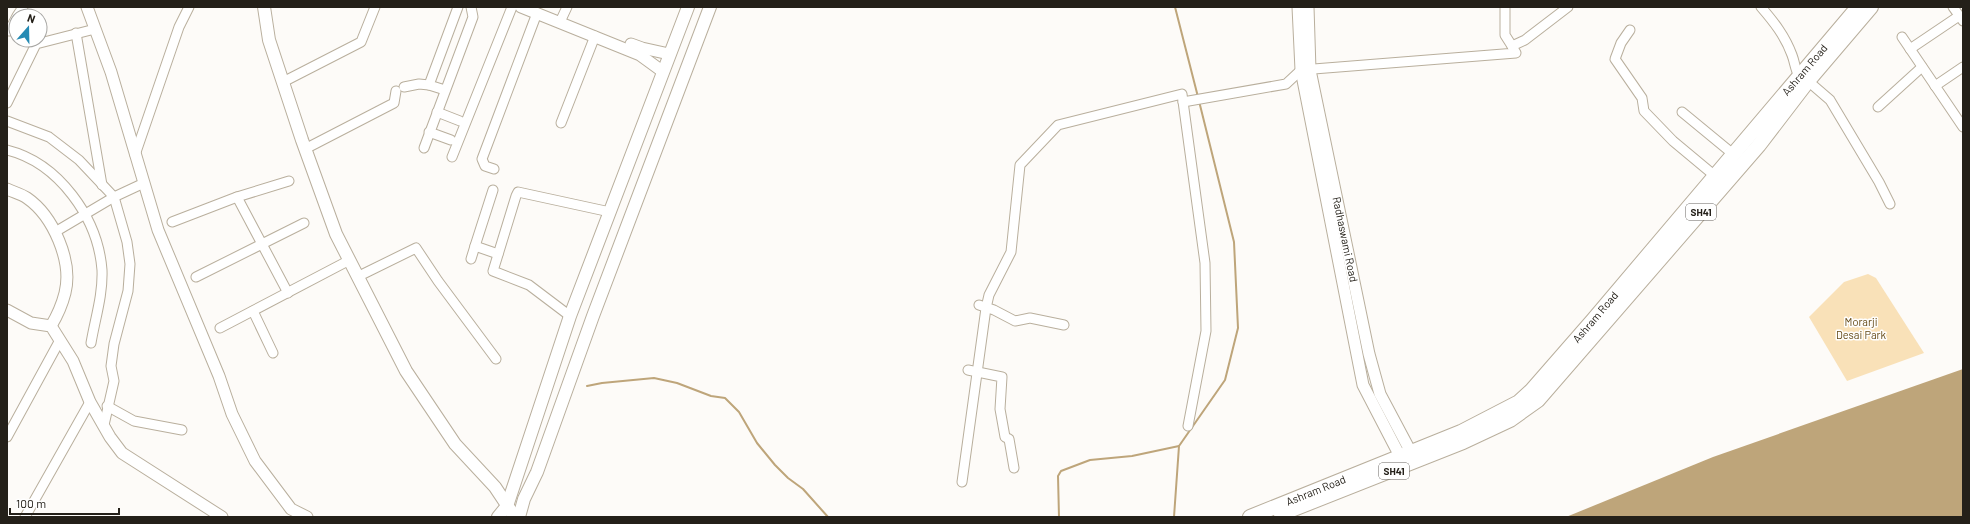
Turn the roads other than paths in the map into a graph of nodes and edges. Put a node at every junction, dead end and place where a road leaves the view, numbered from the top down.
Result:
1 (87, 7) edge
2 (189, 7) edge
3 (258, 7) edge
4 (264, 7) edge
5 (374, 7) edge
6 (458, 7) edge
7 (471, 7) edge
8 (512, 7) edge
9 (521, 7) edge
10 (688, 7) edge
11 (710, 7) edge
12 (1298, 7) edge
13 (1308, 7) edge
14 (1505, 7) edge
15 (1568, 7) edge
16 (1761, 7) edge
17 (1858, 7) edge
18 (1871, 7) edge
19 (1953, 7) edge
20 (538, 10) edge
21 (563, 15) edge
22 (1961, 19) edge
23 (95, 29) junction
24 (1630, 30) dead end
25 (76, 33) junction
26 (595, 36) junction
27 (1902, 37) dead end
28 (1512, 46) junction
29 (1910, 49) junction
30 (669, 54) junction
31 (1922, 67) junction
32 (1963, 67) edge
33 (1306, 70) junction
34 (662, 71) junction
35 (1804, 78) junction
36 (283, 82) junction
37 (429, 85) junction
38 (1935, 86) junction
39 (445, 90) junction
40 (1183, 102) junction
41 (7, 104) edge
42 (1878, 107) dead end
43 (437, 112) junction
44 (1682, 112) dead end
45 (7, 121) edge
46 (460, 121) dead end
47 (561, 122) dead end
48 (1962, 123) edge
49 (430, 132) junction
50 (451, 140) dead end
51 (424, 148) dead end
52 (305, 149) junction
53 (7, 150) edge
54 (1733, 154) junction
55 (135, 155) junction
56 (452, 156) dead end
57 (494, 169) dead end
58 (1714, 176) junction
59 (288, 181) dead end
60 (144, 183) junction
61 (102, 185) junction
62 (7, 189) edge
63 (493, 190) dead end
64 (114, 197) junction
65 (237, 197) junction
66 (1890, 204) dead end
67 (610, 212) junction
68 (86, 215) junction
69 (172, 222) dead end
70 (304, 223) dead end
71 (55, 232) junction
72 (262, 244) junction
73 (475, 246) junction
74 (498, 254) junction
75 (471, 259) dead end
76 (344, 263) junction
77 (196, 277) dead end
78 (358, 277) junction
79 (288, 293) junction
80 (983, 307) junction
81 (7, 310) edge
82 (253, 311) junction
83 (570, 316) junction
84 (1064, 325) dead end
85 (51, 326) junction
86 (220, 328) dead end
87 (60, 340) junction
88 (91, 343) dead end
89 (273, 353) dead end
90 (496, 359) dead end
91 (968, 370) dead end
92 (979, 372) junction
93 (90, 402) junction
94 (107, 406) junction
95 (1522, 406) junction
96 (104, 425) junction
97 (1188, 426) dead end
98 (182, 430) dead end
99 (7, 437) edge
100 (1408, 459) junction
101 (1014, 468) dead end
102 (962, 482) dead end
103 (502, 512) edge
104 (25, 517) edge
105 (222, 517) edge
106 (307, 517) edge
107 (515, 517) edge
108 (519, 517) edge
109 (1250, 517) edge
110 (1275, 517) edge

1 - 23 street
2 - 55 street
3 - 76 main road
4 - 36 main road
5 - 36 street
6 - 37 street
7 - 39 street
8 - 56 street
9 - 20 street
10 - 30 main road
11 - 108 main road
12 - 33 street, Radhaswami Road
13 - 33 street, Radhaswami Road
14 - 28 street
15 - 28 street
16 - 35 street
17 - 35 main road, Ashram Road
18 - 35 main road, Ashram Road / SH41
19 - 22 street
20 - 21 street
20 - 57 street
21 - 26 street
21 - 30 street
22 - 29 street
23 - 25 street
23 - 55 street
24 - 58 street
25 - 41 street
25 - 61 street
26 - 34 street
26 - 47 street
27 - 29 street
28 - 33 street
29 - 31 street
30 - 34 main road
31 - 38 street
31 - 42 street
32 - 38 street
33 - 40 street
33 - 100 street, Radhaswami Road
34 - 67 main road
35 - 54 main road, Ashram Road
35 - 66 street
35 - 95 main road, Ashram Road / SH41
36 - 52 main road
37 - 39 street
37 - 52 street
38 - 48 street
39 - 43 street
40 - 80 street
40 - 97 street
43 - 46 street
43 - 49 street
44 - 54 street
45 - 61 street
49 - 50 street
49 - 51 street
52 - 78 main road
53 - 68 street
54 - 58 main road, Ashram Road
55 - 60 street
58 - 95 main road, Ashram Road
59 - 65 street
60 - 64 street
60 - 106 street
61 - 64 street
62 - 71 street
63 - 73 street
64 - 68 street
64 - 94 street
65 - 69 street
65 - 72 street
67 - 74 street
67 - 83 main road
68 - 71 street
68 - 88 street
70 - 72 street
71 - 85 street
72 - 77 street
72 - 79 street
73 - 74 street
73 - 75 street
74 - 83 street
76 - 79 street
76 - 103 main road
78 - 90 street
78 - 103 main road
79 - 82 street
80 - 84 street
80 - 92 street
81 - 85 street
82 - 86 street
82 - 89 street
83 - 103 main road
85 - 87 street
87 - 93 street
87 - 99 street
91 - 92 street
92 - 101 street
92 - 102 street
93 - 96 street
93 - 104 street
94 - 96 street
94 - 98 street
95 - 100 main road, Ashram Road
96 - 105 street
100 - 109 main road, Ashram Road
100 - 110 main road, Ashram Road / SH41
103 - 107 main road

